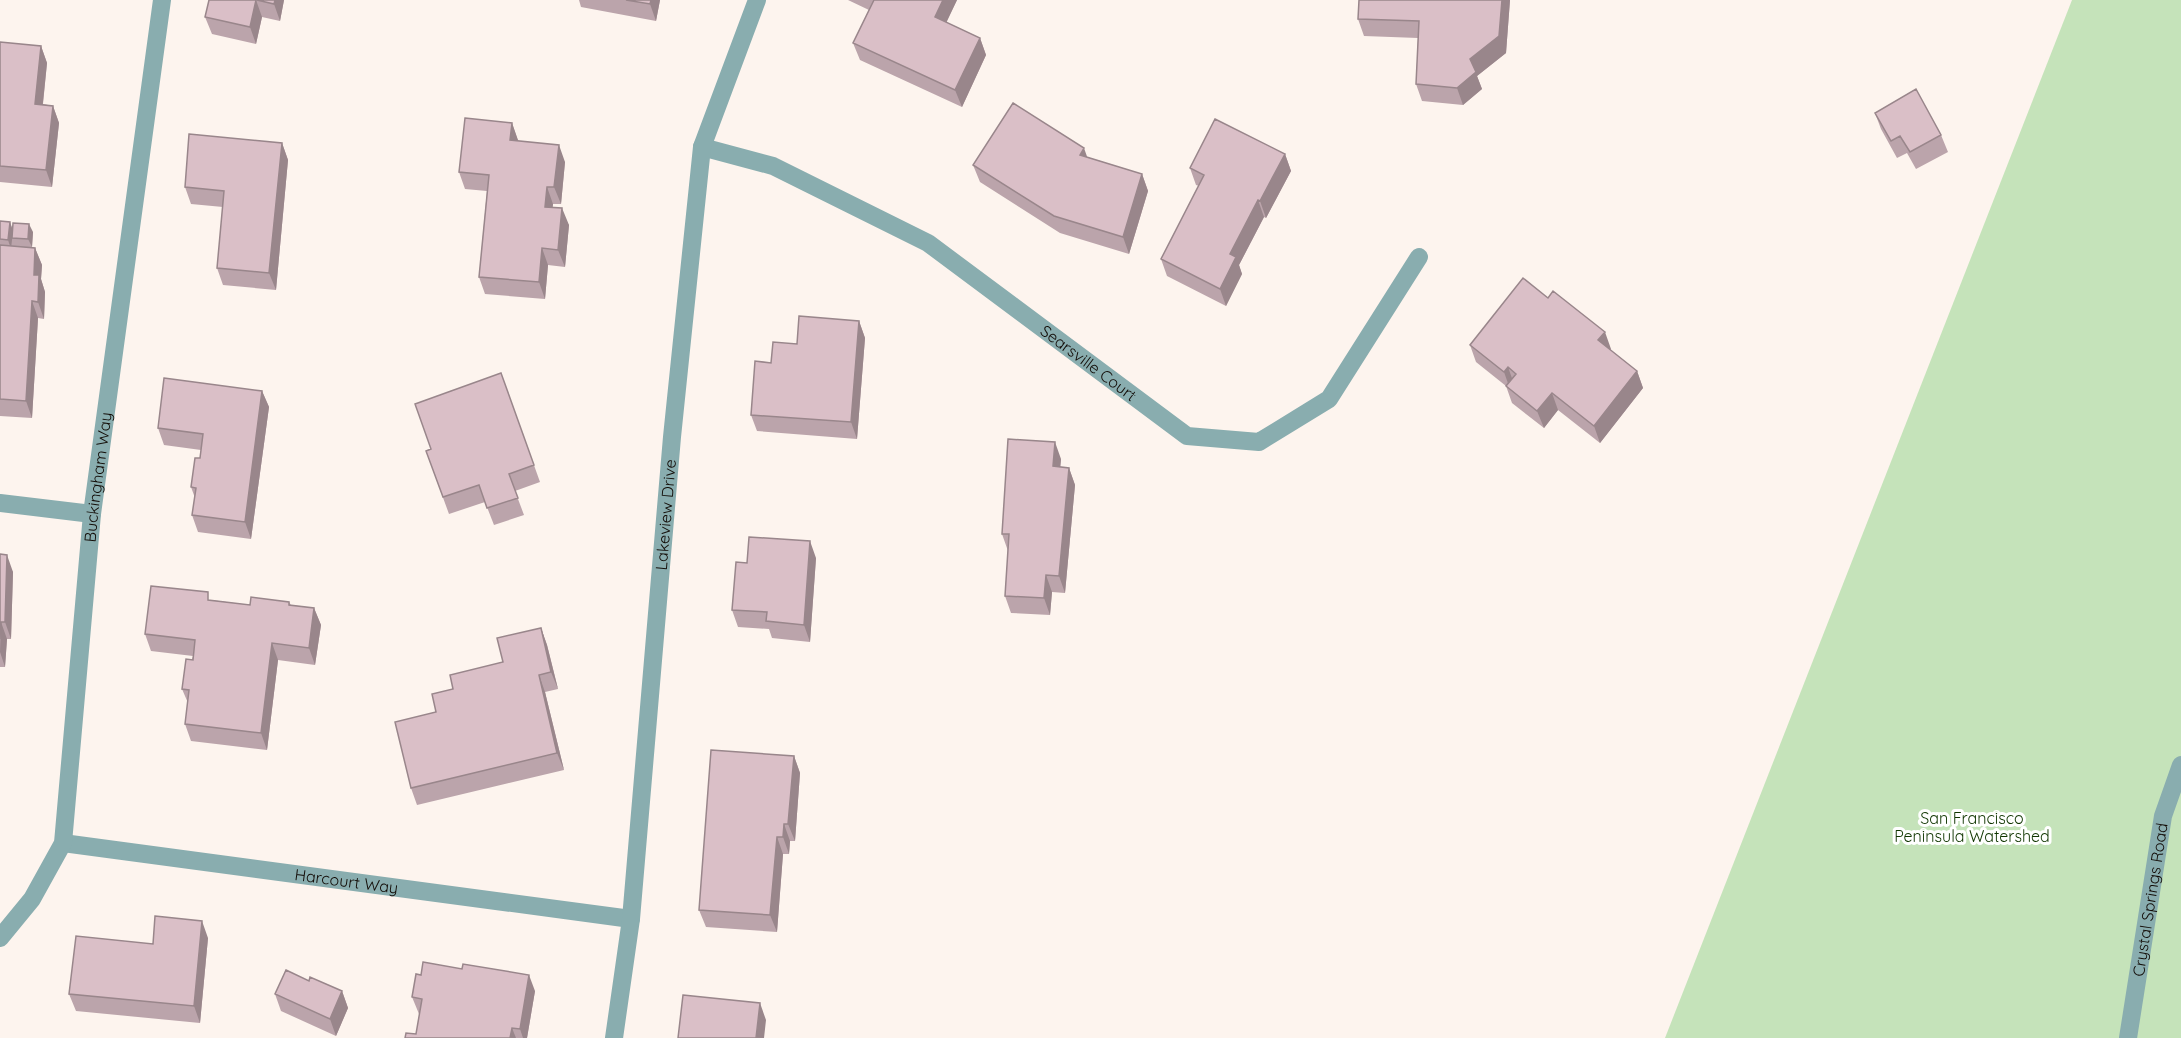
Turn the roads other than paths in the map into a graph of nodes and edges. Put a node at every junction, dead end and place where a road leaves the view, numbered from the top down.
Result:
1 (162, 0) edge
2 (757, 0) edge
3 (702, 147) junction
4 (1419, 257) dead end
5 (0, 503) edge
6 (92, 514) junction
7 (2181, 765) edge
8 (63, 843) junction
9 (631, 920) junction
10 (0, 939) edge
11 (614, 1038) edge
12 (2128, 1038) edge

1 - 6 street, Buckingham Way
2 - 3 street, Lakeview Drive
3 - 4 street, Searsville Court
3 - 9 street, Lakeview Drive
5 - 6 street
6 - 8 street, Buckingham Way
7 - 12 street, Crystal Springs Road
8 - 9 street, Harcourt Way
8 - 10 street, Buckingham Way
9 - 11 street, Lakeview Drive

